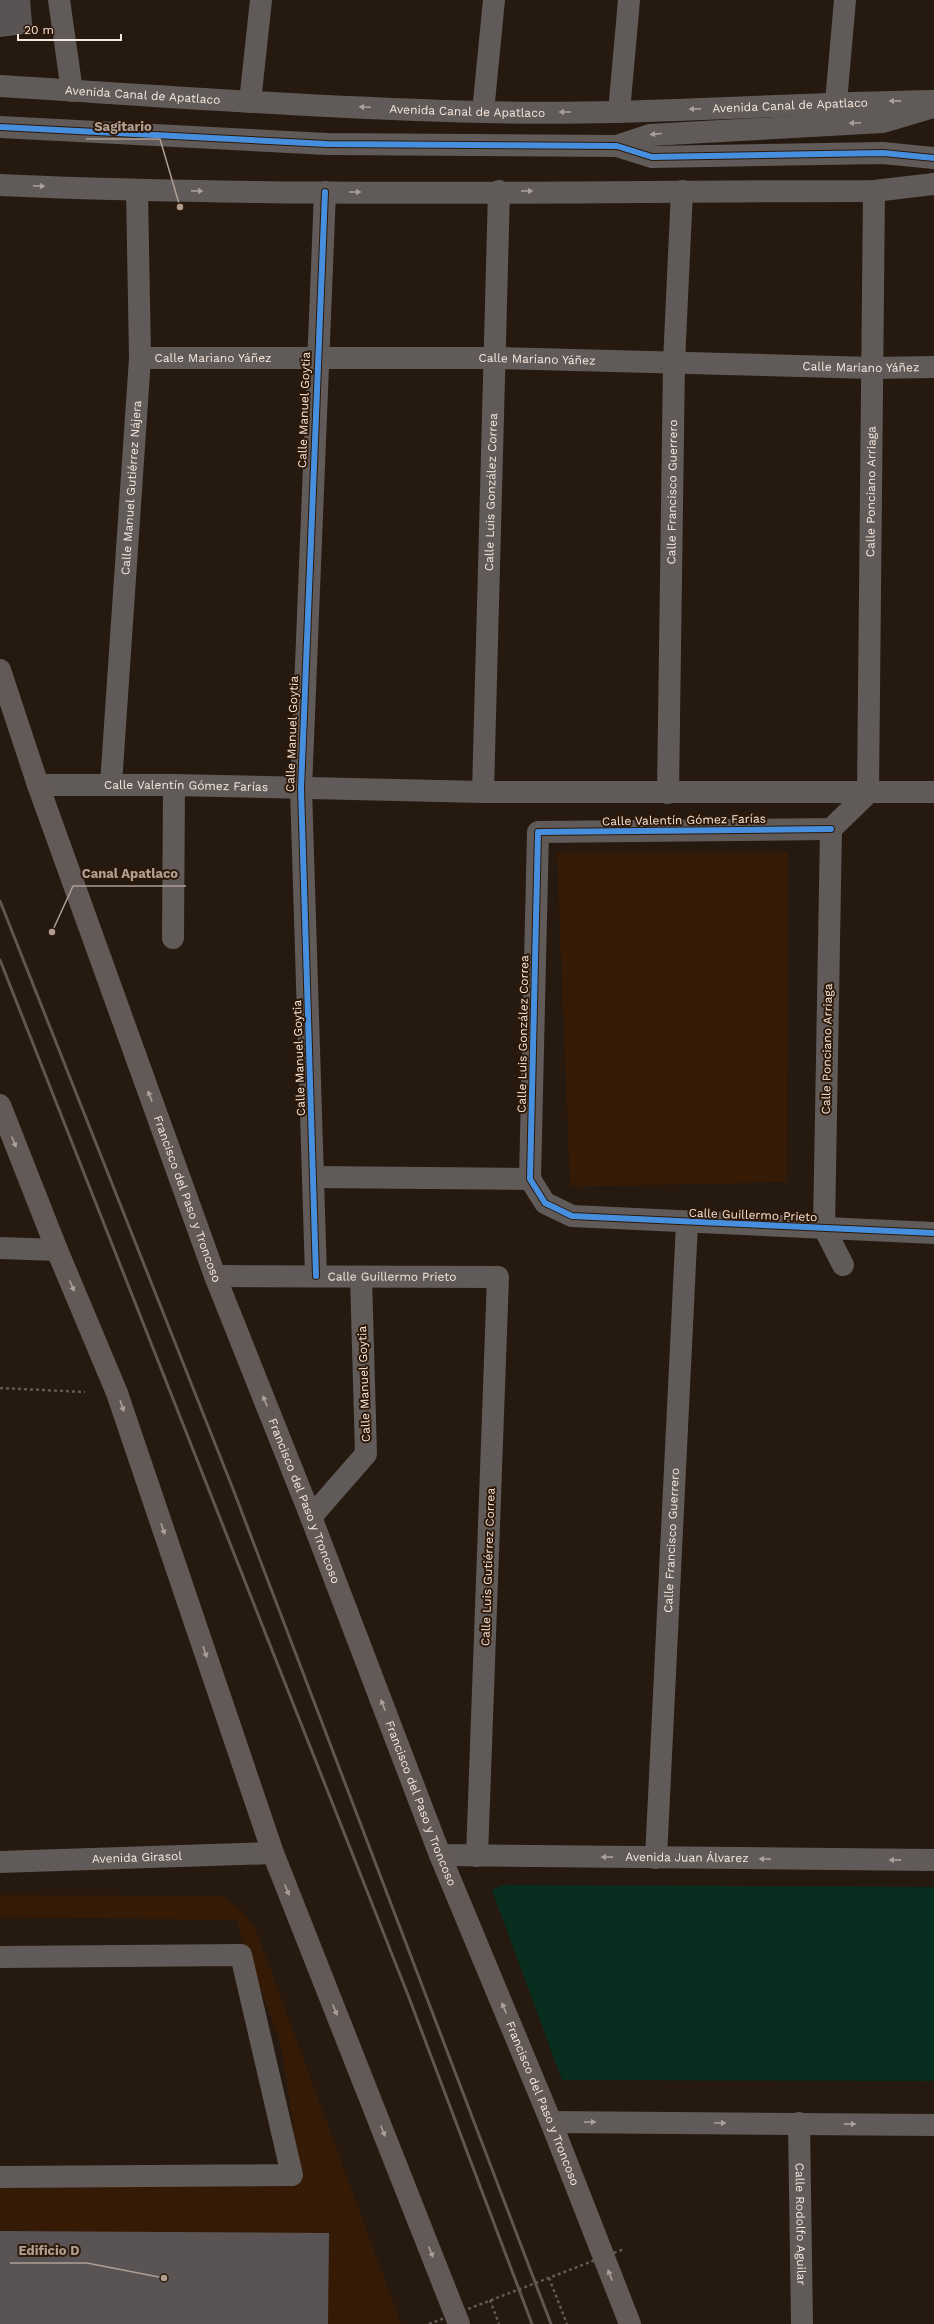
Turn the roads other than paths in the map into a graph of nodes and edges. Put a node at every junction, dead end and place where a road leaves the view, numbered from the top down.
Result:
1 (59, 0) edge
2 (261, 0) edge
3 (494, 0) edge
4 (629, 0) edge
5 (846, 0) edge
6 (0, 86) edge
7 (72, 91) junction
8 (934, 101) edge
9 (250, 102) junction
10 (836, 102) junction
11 (934, 107) edge
12 (483, 112) junction
13 (619, 112) junction
14 (0, 127) edge
15 (617, 146) junction
16 (934, 158) edge
17 (0, 184) edge
18 (934, 184) edge
19 (137, 191) junction
20 (499, 191) junction
21 (682, 191) junction
22 (874, 191) junction
23 (325, 192) junction
24 (317, 357) junction
25 (140, 358) junction
26 (496, 358) junction
27 (674, 362) junction
28 (934, 367) edge
29 (873, 368) junction
30 (0, 670) edge
31 (111, 784) junction
32 (38, 785) junction
33 (174, 785) junction
34 (301, 789) junction
35 (483, 792) junction
36 (934, 792) edge
37 (668, 793) junction
38 (868, 793) junction
39 (830, 829) junction
40 (538, 832) joint
41 (173, 938) dead end
42 (0, 1106) edge
43 (314, 1177) junction
44 (530, 1179) junction
45 (687, 1223) junction
46 (824, 1228) junction
47 (934, 1233) edge
48 (0, 1248) edge
49 (57, 1250) junction
50 (843, 1265) dead end
51 (215, 1276) junction
52 (316, 1276) junction
53 (498, 1277) joint
54 (361, 1278) junction
55 (311, 1517) junction
56 (273, 1853) junction
57 (440, 1855) junction
58 (478, 1856) junction
59 (656, 1858) junction
60 (934, 1860) edge
61 (0, 1862) edge
62 (0, 1957) edge
63 (551, 2122) junction
64 (799, 2123) junction
65 (934, 2125) edge
66 (0, 2177) edge
67 (628, 2318) edge
68 (459, 2324) edge
69 (802, 2324) edge

1 - 7 street
2 - 9 street
3 - 12 street
4 - 13 street
5 - 10 street
6 - 7 street, Avenida Canal de Apatlaco
7 - 9 street, Avenida Canal de Apatlaco
8 -> 10 street, Avenida Canal de Apatlaco
12 -> 9 street, Avenida Canal de Apatlaco
10 -> 13 street, Avenida Canal de Apatlaco
11 -> 15 street
13 -> 12 street, Avenida Canal de Apatlaco
14 - 15 street
15 - 16 street
17 -> 19 street
18 - 22 street
19 -> 23 street
19 - 25 street, Calle Manuel Gutiérrez Nájera
20 -> 21 street
23 -> 20 street
20 - 26 street, Calle Luis González Correa
21 - 22 street
21 - 27 street, Calle Francisco Guerrero
22 - 29 street, Calle Ponciano Arriaga
23 - 24 street, Calle Manuel Goytia
24 - 25 street, Calle Mariano Yáñez
24 - 26 street, Calle Mariano Yáñez
24 - 34 street, Calle Manuel Goytia
25 - 31 street, Calle Manuel Gutiérrez Nájera
26 - 27 street, Calle Mariano Yáñez
26 - 35 street, Calle Luis González Correa
27 - 29 street, Calle Mariano Yáñez
27 - 37 street, Calle Francisco Guerrero
28 - 29 street, Calle Mariano Yáñez
29 - 38 street, Calle Ponciano Arriaga
30 - 32 main road, Francisco del Paso y Troncoso
31 - 32 street, Calle Valentín Gómez Farías
31 - 33 street, Calle Valentín Gómez Farías
51 -> 32 main road, Francisco del Paso y Troncoso
33 - 34 street, Calle Valentín Gómez Farías
33 - 41 street
34 - 35 street, Calle Valentín Gómez Farías
34 - 43 street, Calle Manuel Goytia
35 - 37 street, Calle Valentín Gómez Farías
36 - 38 street, Calle Valentín Gómez Farías
37 - 38 street, Calle Valentín Gómez Farías
38 - 39 street
39 - 40 street, Calle Valentín Gómez Farías
39 - 46 street, Calle Ponciano Arriaga
40 - 44 street, Calle Luis González Correa
42 -> 49 main road
43 - 44 street
43 - 52 street, Calle Manuel Goytia
44 - 45 street, Calle Guillermo Prieto
45 - 46 street, Calle Guillermo Prieto
45 - 59 street, Calle Francisco Guerrero
46 - 47 street, Calle Guillermo Prieto
46 - 50 street, Calle Ponciano Arriaga
48 - 49 street
49 -> 56 main road
51 - 52 street, Calle Guillermo Prieto
55 -> 51 main road, Francisco del Paso y Troncoso
52 - 54 street, Calle Guillermo Prieto
53 - 54 street, Calle Guillermo Prieto
53 - 58 street, Calle Luis Gutiérrez Correa
54 - 55 street, Calle Manuel Goytia
57 -> 55 main road, Francisco del Paso y Troncoso
56 - 61 street, Avenida Girasol
56 -> 68 main road
57 - 58 street, Avenida Juan Álvarez
63 -> 57 main road, Francisco del Paso y Troncoso
59 -> 58 street, Avenida Juan Álvarez
60 -> 59 street, Avenida Juan Álvarez
62 - 66 street
63 -> 64 street
67 -> 63 main road, Francisco del Paso y Troncoso
64 -> 65 street
64 - 69 street, Calle Rodolfo Aguilar

